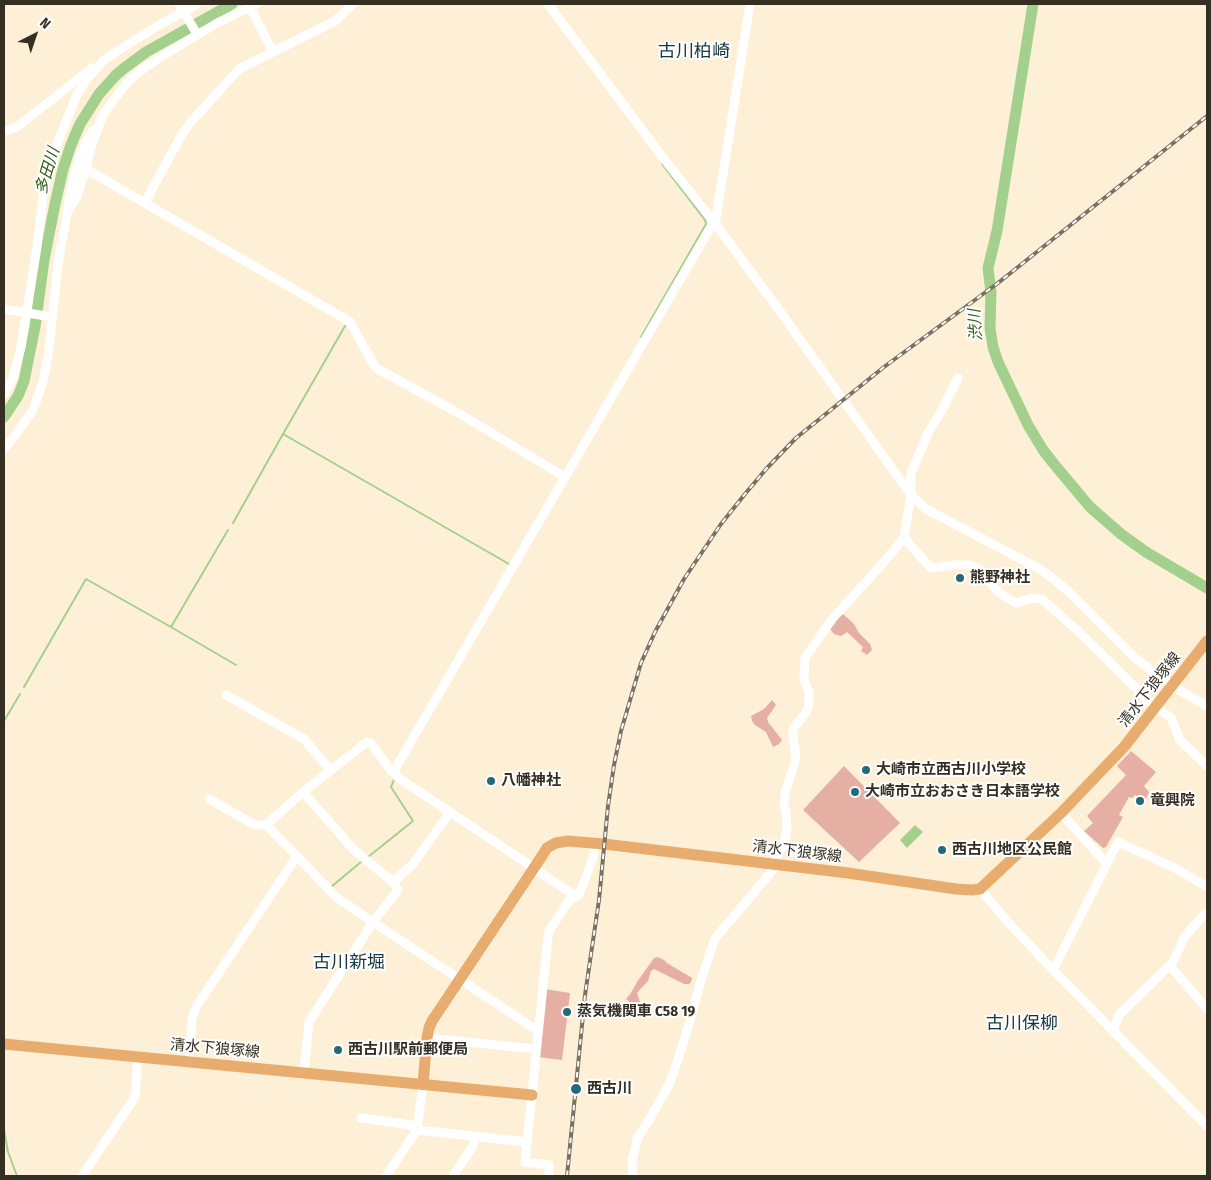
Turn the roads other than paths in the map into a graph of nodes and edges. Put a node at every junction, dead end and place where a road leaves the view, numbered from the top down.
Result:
1 (197, 4) edge
2 (353, 4) edge
3 (548, 4) edge
4 (750, 4) edge
5 (253, 6) edge
6 (182, 10) edge
7 (196, 33) junction
8 (273, 52) junction
9 (103, 61) junction
10 (103, 114) junction
11 (4, 131) edge
12 (86, 168) junction
13 (144, 202) junction
14 (67, 213) junction
15 (714, 222) junction
16 (4, 309) edge
17 (28, 312) junction
18 (50, 317) junction
19 (958, 378) dead end
20 (4, 394) edge
21 (4, 449) edge
22 (565, 477) junction
23 (911, 495) junction
24 (904, 538) junction
25 (1207, 641) edge
26 (1172, 686) junction
27 (226, 695) dead end
28 (1156, 706) junction
29 (1207, 706) edge
30 (1207, 766) edge
31 (330, 770) junction
32 (396, 774) junction
33 (302, 792) junction
34 (209, 799) dead end
35 (450, 812) junction
36 (1061, 813) junction
37 (266, 825) junction
38 (595, 844) junction
39 (297, 856) junction
40 (776, 864) junction
41 (1107, 864) junction
42 (534, 868) junction
43 (393, 882) junction
44 (1207, 887) edge
45 (980, 889) junction
46 (575, 897) junction
47 (1207, 912) edge
48 (373, 922) junction
49 (1170, 966) junction
50 (1053, 970) junction
51 (460, 979) junction
52 (1207, 1009) edge
53 (538, 1031) junction
54 (1113, 1032) junction
55 (427, 1038) junction
56 (4, 1044) edge
57 (536, 1049) junction
58 (138, 1057) junction
59 (189, 1062) junction
60 (304, 1072) junction
61 (423, 1084) junction
62 (532, 1095) junction
63 (361, 1118) dead end
64 (1207, 1126) edge
65 (417, 1128) junction
66 (476, 1136) junction
67 (527, 1142) junction
68 (82, 1176) edge
69 (386, 1176) edge
70 (453, 1176) edge
71 (549, 1176) edge
72 (633, 1176) edge

1 - 6 street
2 - 8 street
3 - 15 street
4 - 15 street
5 - 7 street
5 - 8 street
6 - 7 street
6 - 9 street
7 - 10 street
8 - 13 street
9 - 11 street
9 - 17 street
10 - 12 street
10 - 14 street
12 - 13 street
12 - 14 street
13 - 22 street
14 - 18 street
15 - 22 street
15 - 23 street
16 - 17 street
17 - 18 street
17 - 20 street
18 - 21 street
19 - 23 street
22 - 32 street
23 - 24 street
23 - 26 street
24 - 28 street
24 - 40 street
25 - 26 main road, 清水下狼塚線
26 - 28 main road, 清水下狼塚線
26 - 29 street
27 - 31 street
28 - 30 street
28 - 36 main road, 清水下狼塚線
31 - 32 street
31 - 33 street
32 - 35 street
33 - 37 street
33 - 43 street
34 - 37 street
35 - 42 street
35 - 43 street
36 - 41 street
36 - 45 main road, 清水下狼塚線
37 - 39 street
38 - 40 main road, 清水下狼塚線
38 - 42 main road, 清水下狼塚線
38 - 46 street
39 - 48 street
39 - 59 street
40 - 45 main road, 清水下狼塚線
40 - 72 street
41 - 44 street
41 - 50 street
42 - 46 street
42 - 51 main road, 清水下狼塚線
43 - 48 street
45 - 50 street
46 - 53 street
47 - 49 street
48 - 51 street
48 - 60 street
49 - 52 street
49 - 54 street
50 - 54 street
51 - 53 street
51 - 55 main road, 清水下狼塚線
53 - 57 street
54 - 64 street
55 - 57 street
55 - 61 main road, 清水下狼塚線
56 - 58 main road, 清水下狼塚線
57 - 62 street
58 - 59 main road, 清水下狼塚線
58 - 68 street
59 - 60 main road, 清水下狼塚線
60 - 61 main road, 清水下狼塚線
61 - 62 main road, 清水下狼塚線
61 - 65 street
62 - 67 street
63 - 65 street
65 - 66 street
65 - 69 street
66 - 67 street
66 - 70 street
67 - 71 street

